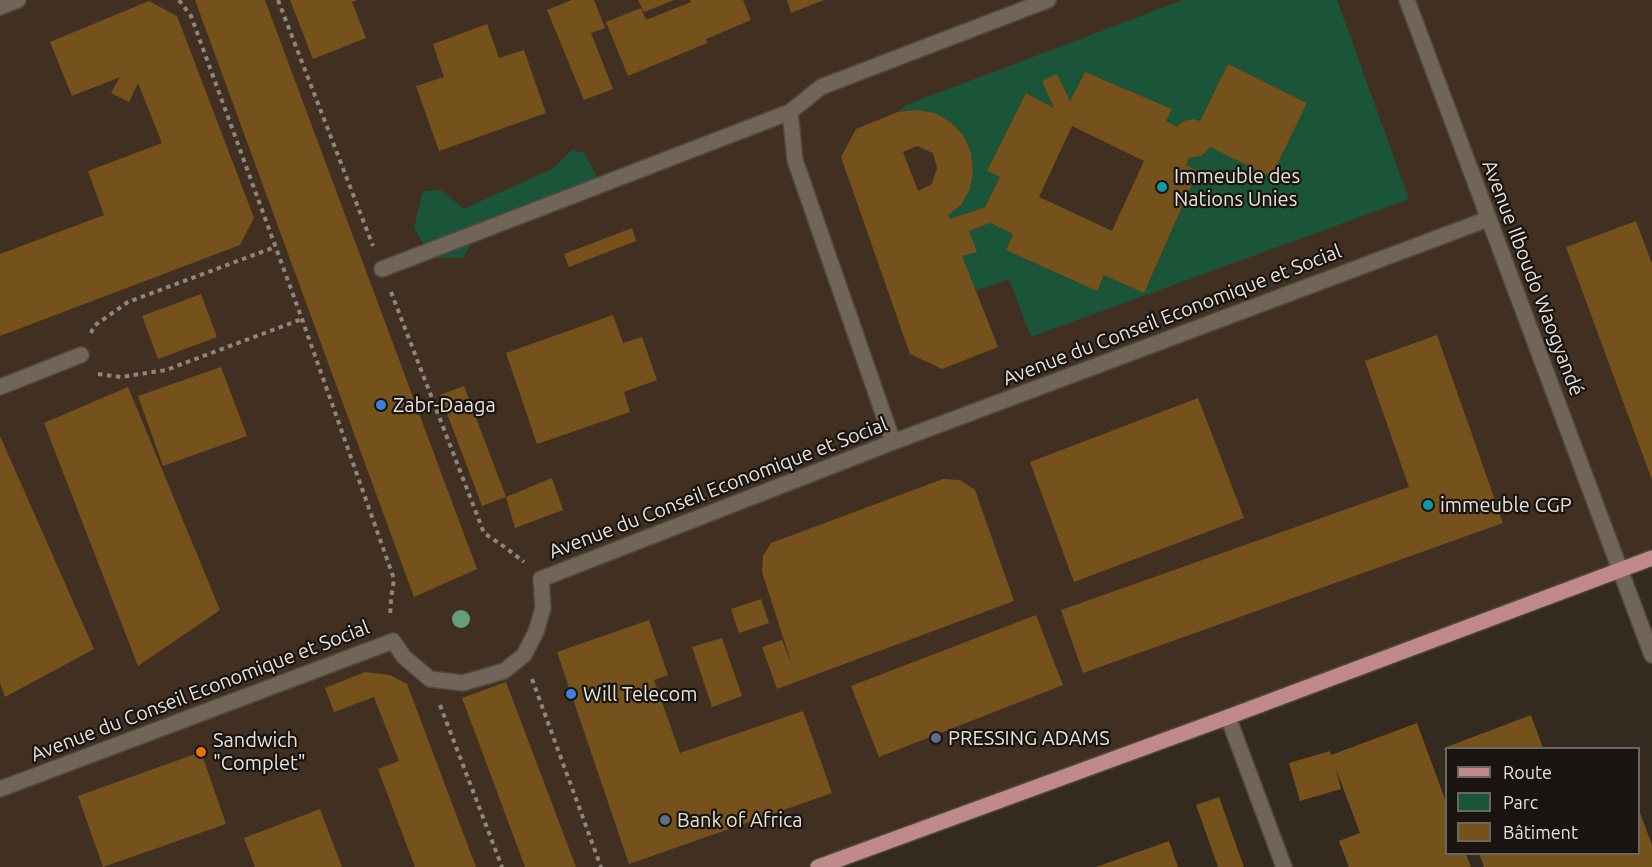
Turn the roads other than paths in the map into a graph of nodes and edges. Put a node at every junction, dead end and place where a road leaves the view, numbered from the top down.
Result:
1 (18, 0) edge
2 (1048, 0) edge
3 (1407, 0) edge
4 (0, 7) edge
5 (790, 112) junction
6 (1488, 219) junction
7 (382, 269) road end
8 (81, 355) road end
9 (0, 387) edge
10 (893, 442) junction
11 (1652, 558) edge
12 (1621, 570) junction
13 (1652, 654) edge
14 (1228, 717) junction
15 (0, 789) edge
16 (819, 867) edge
17 (1284, 867) edge

1 - 4 street
2 - 5 street
3 - 6 street, Avenue Ilboudo Waogyandé
5 - 7 street
5 - 10 street
6 - 10 street, Avenue du Conseil Economique et Social
6 - 12 street, Avenue Ilboudo Waogyandé
8 - 9 street
10 - 15 street, Avenue du Conseil Economique et Social
11 - 12 main road
12 - 13 street, Avenue Ilboudo Waogyandé
12 - 14 main road
14 - 16 main road
14 - 17 street

